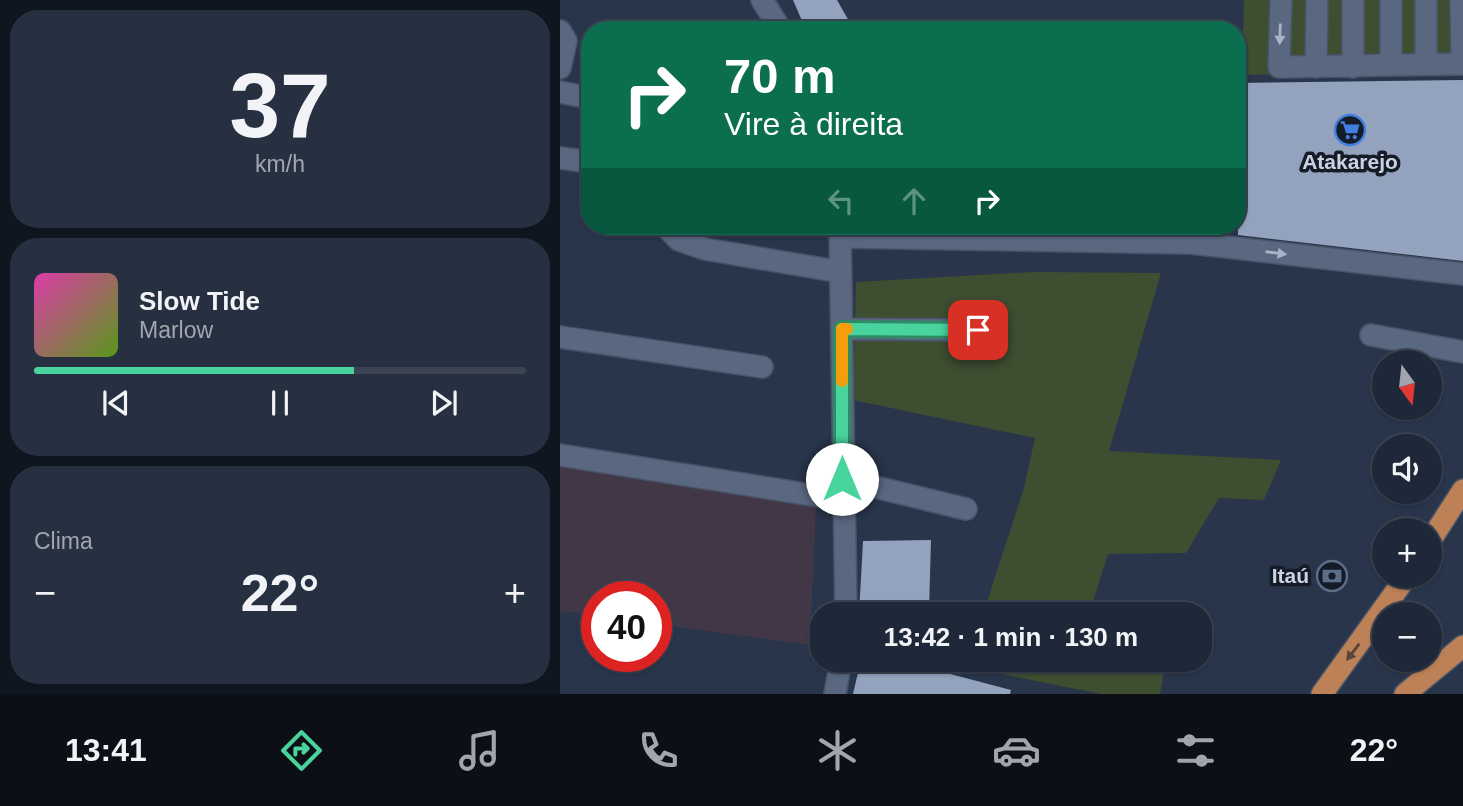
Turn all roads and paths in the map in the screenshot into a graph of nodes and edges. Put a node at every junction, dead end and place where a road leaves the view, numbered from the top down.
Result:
1 (762, 0) edge
2 (1281, 0) edge
3 (1317, 0) edge
4 (1353, 0) edge
5 (1391, 0) edge
6 (1426, 0) edge
7 (1461, 0) edge
8 (775, 21) edge
9 (560, 31) edge
10 (1426, 64) junction
11 (1462, 64) edge
12 (1391, 65) junction
13 (1317, 67) junction
14 (1353, 67) junction
15 (560, 68) edge
16 (560, 92) edge
17 (581, 96) edge
18 (560, 159) edge
19 (581, 161) edge
20 (674, 235) edge
21 (841, 235) edge
22 (1209, 235) edge
23 (841, 272) junction
24 (1463, 274) edge
25 (842, 329) junction
26 (978, 330) dead end
27 (1371, 335) dead end
28 (560, 337) edge
29 (1463, 352) edge
30 (762, 367) dead end
31 (560, 455) edge
32 (842, 489) junction
33 (1463, 490) edge
34 (966, 509) dead end
35 (1442, 522) edge
36 (1398, 588) edge
37 (846, 602) edge
38 (1462, 649) edge
39 (839, 672) edge
40 (835, 694) edge
41 (1322, 694) edge
42 (1405, 694) edge

1 - 8 street
2 -> 13 street
3 - 13 street
4 - 14 street
5 - 12 street
6 - 10 street
7 - 11 street
9 - 15 street
10 - 11 street
10 - 12 street
12 - 14 street
13 - 14 street
16 - 17 street
18 - 19 street
20 - 23 street
21 - 23 street
22 -> 24 street
23 - 25 street
25 - 26 street
25 - 32 street
27 - 29 street
28 - 30 street
31 - 32 street
32 - 34 street
32 - 37 street
33 - 35 highway
36 -> 41 highway
38 - 42 highway
39 - 40 street

